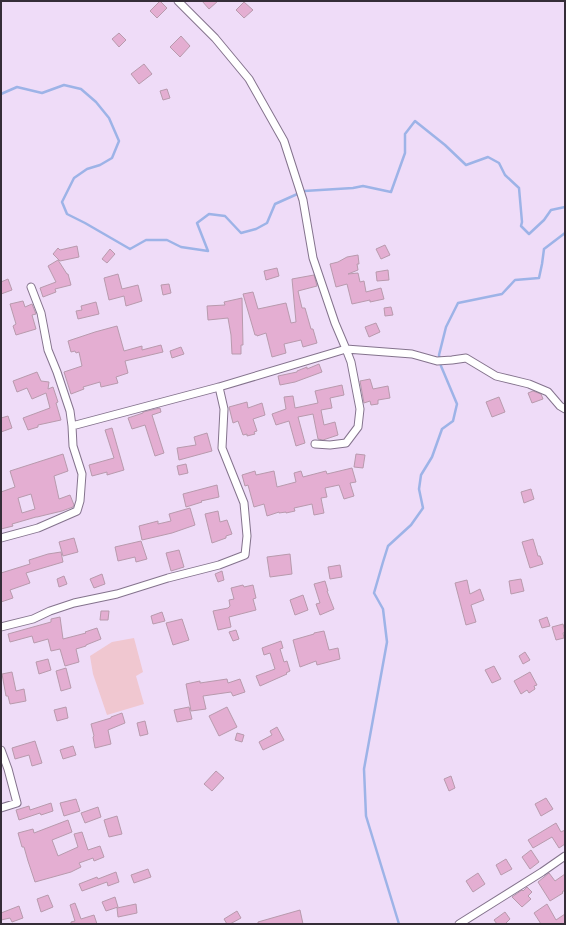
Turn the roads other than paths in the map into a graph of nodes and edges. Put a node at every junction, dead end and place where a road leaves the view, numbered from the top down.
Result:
1 (178, 1) edge
2 (31, 287) dead end
3 (346, 349) junction
4 (220, 387) junction
5 (565, 409) edge
6 (72, 426) junction
7 (316, 444) dead end
8 (1, 538) edge
9 (1, 628) edge
10 (1, 750) edge
11 (1, 808) edge
12 (565, 856) edge
13 (460, 924) edge

1 - 3 street
2 - 6 street
3 - 4 street
3 - 5 street
3 - 7 street
4 - 6 street
4 - 9 street
6 - 8 street
10 - 11 street
12 - 13 street

